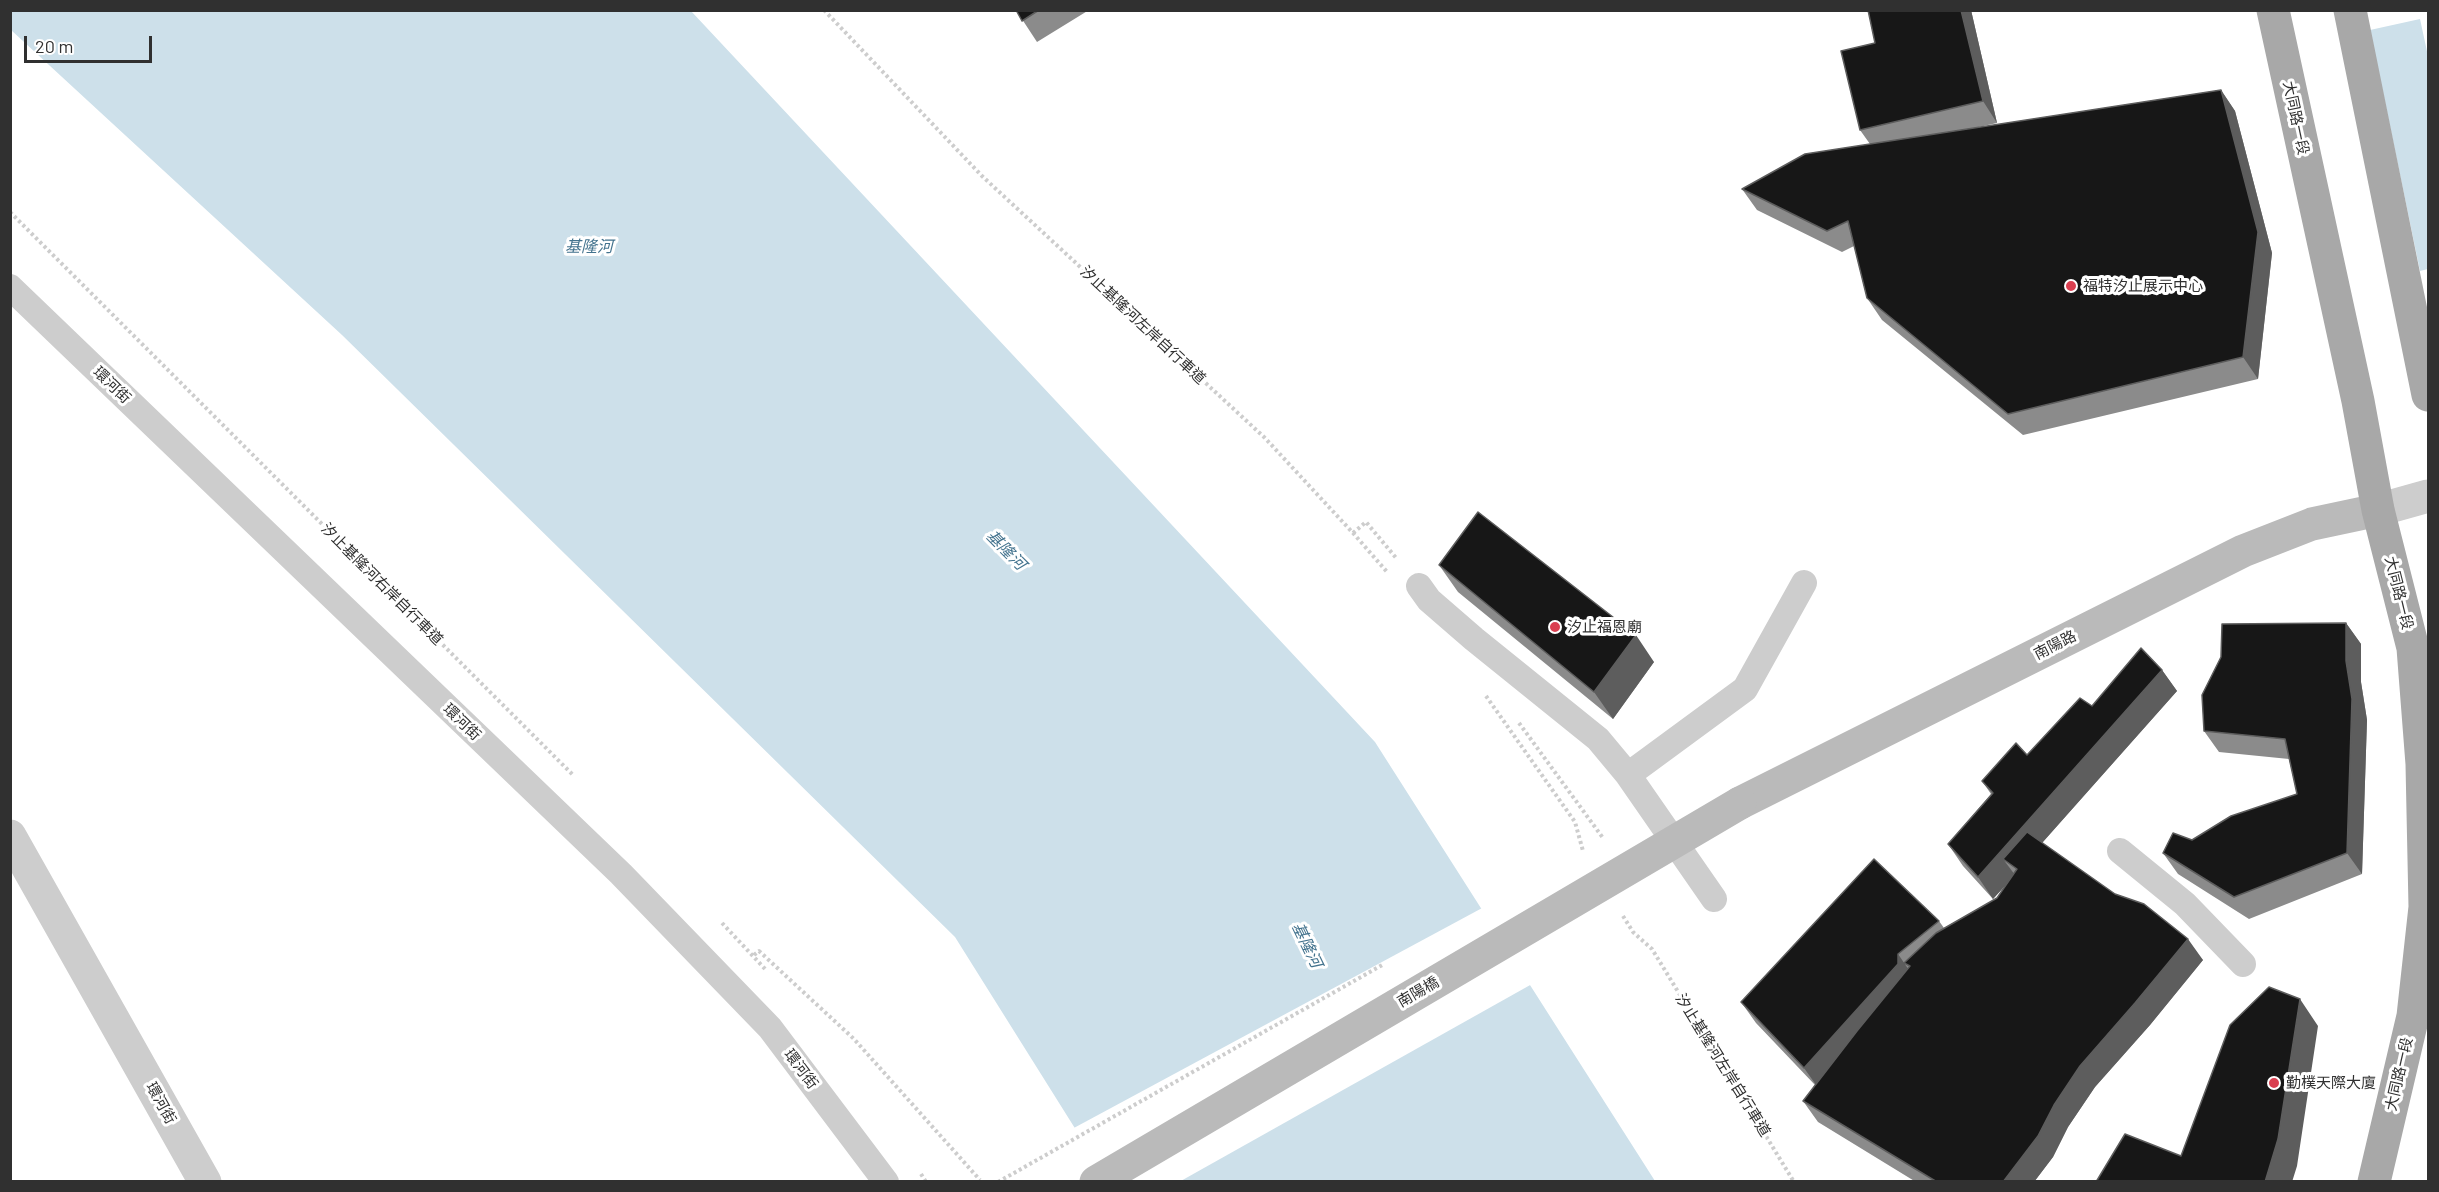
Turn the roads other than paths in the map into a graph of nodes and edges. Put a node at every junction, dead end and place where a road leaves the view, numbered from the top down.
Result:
1 (2273, 10) edge
2 (2350, 10) edge
3 (10, 287) edge
4 (2428, 395) edge
5 (2428, 496) edge
6 (2378, 510) junction
7 (1804, 583) dead end
8 (1419, 586) road end
9 (1628, 776) junction
10 (1740, 803) joint
11 (10, 836) edge
12 (2120, 851) dead end
13 (1714, 899) dead end
14 (2243, 964) dead end
15 (205, 1182) edge
16 (886, 1182) edge
17 (1096, 1182) edge
18 (2374, 1182) edge

1 - 6 main road, 大同路一段
2 - 4 main road
3 - 16 lane, 環河街
5 - 6 street
6 - 10 street, 南陽路
6 - 18 main road, 大同路一段
7 - 9 lane
8 - 9 lane
9 - 13 lane
10 - 17 street, 南陽橋, bridge
11 - 15 street, 環河街
12 - 14 lane

